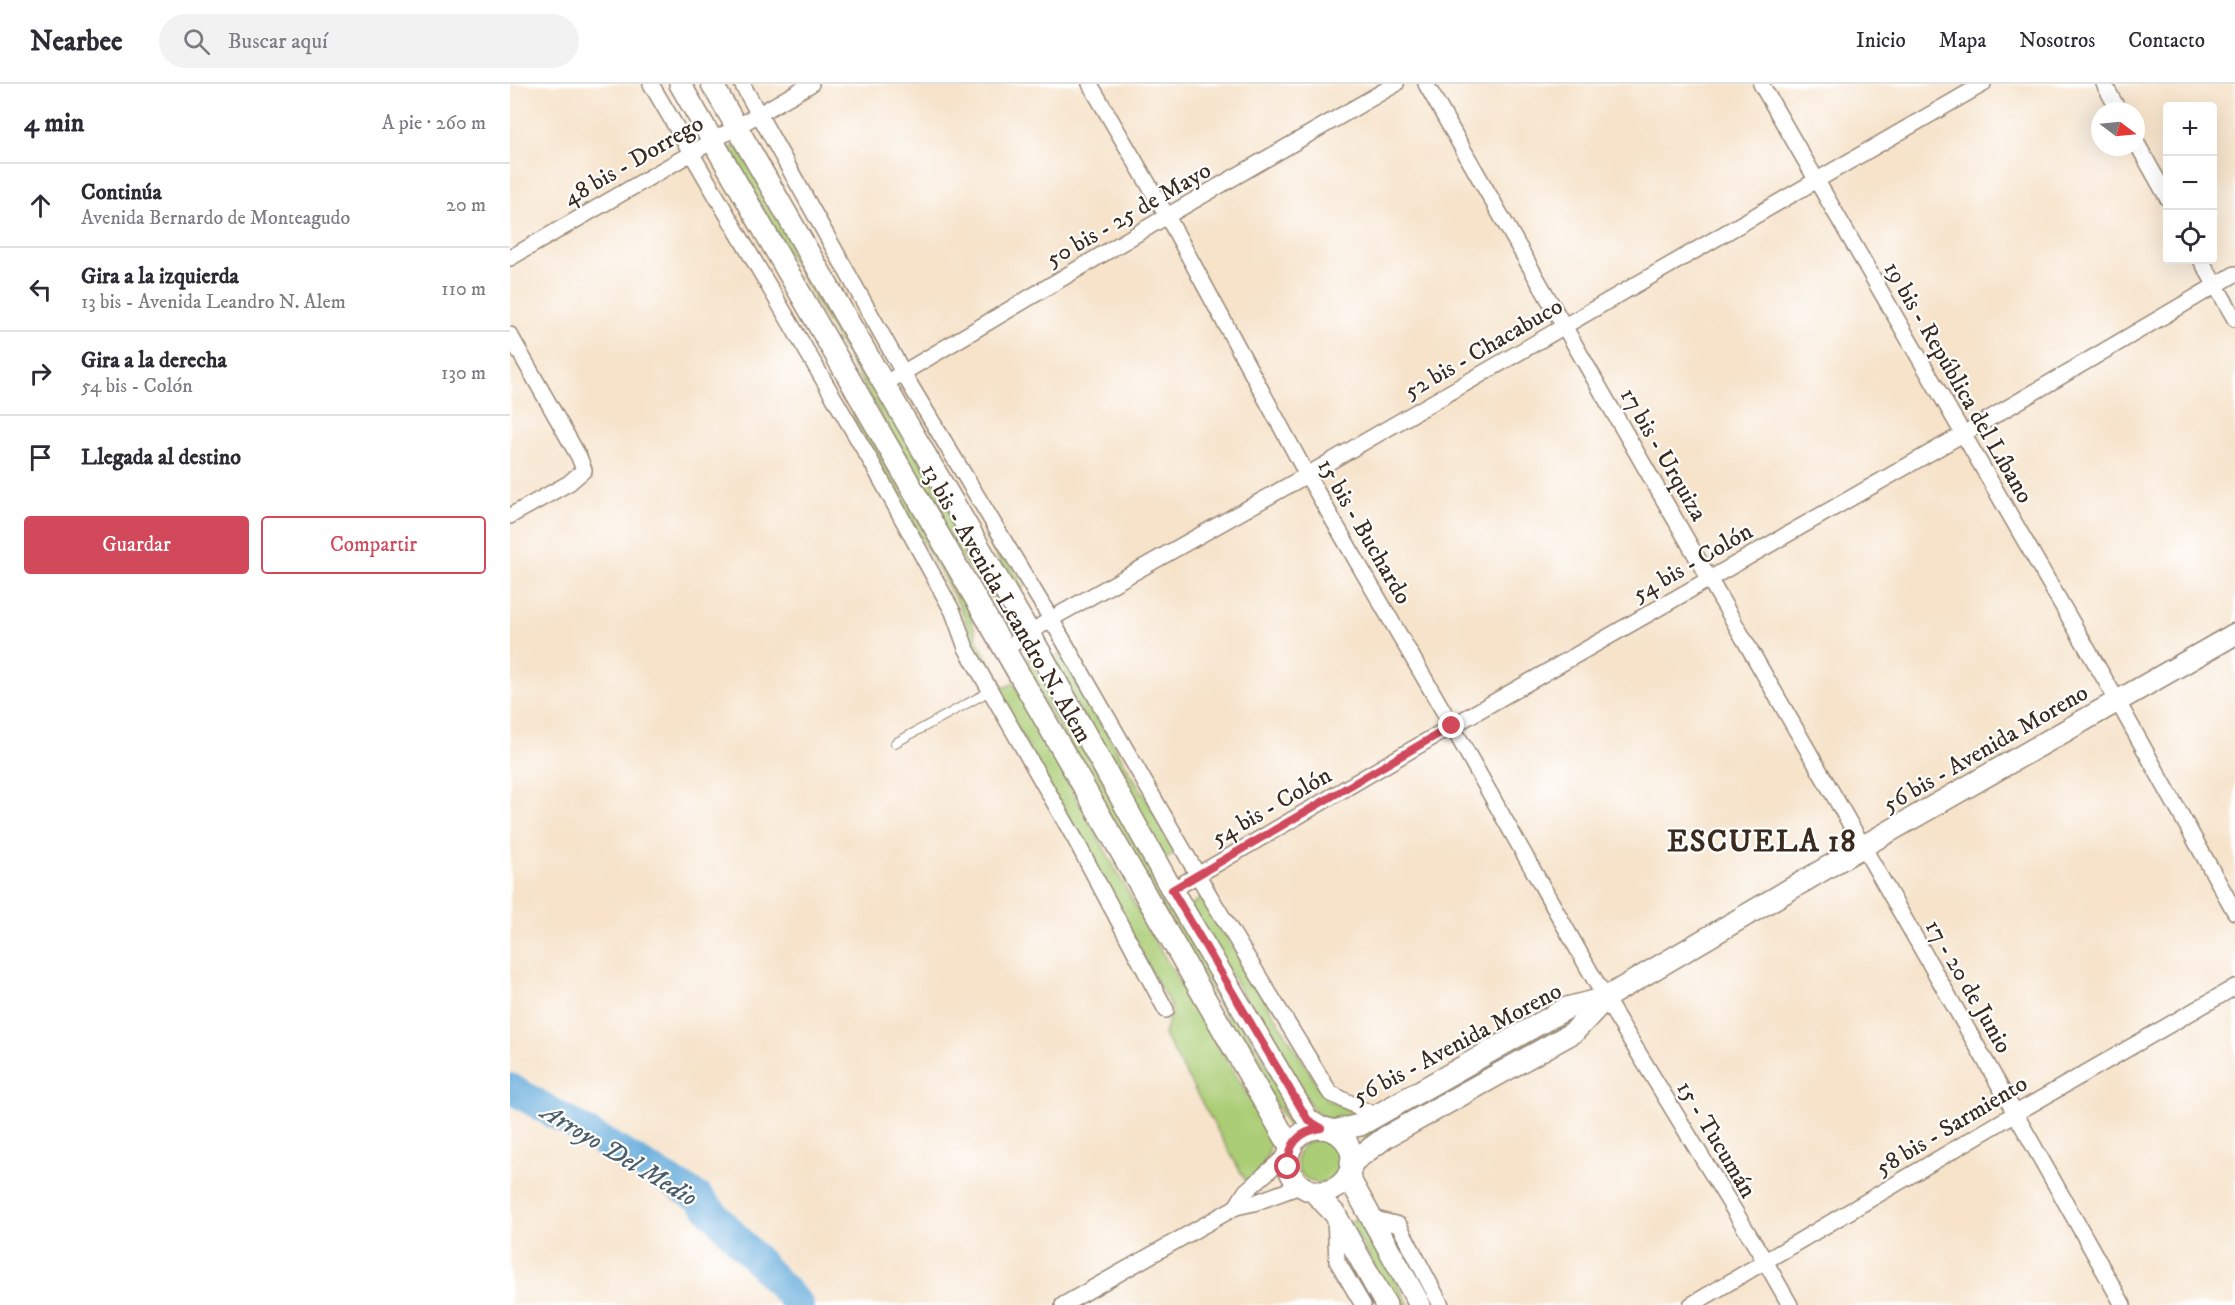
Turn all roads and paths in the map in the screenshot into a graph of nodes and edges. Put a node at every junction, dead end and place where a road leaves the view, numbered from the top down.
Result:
1 (651, 84) edge
2 (680, 84) edge
3 (712, 84) edge
4 (742, 84) edge
5 (811, 84) edge
6 (1090, 84) edge
7 (1396, 84) edge
8 (1426, 84) edge
9 (1761, 84) edge
10 (1983, 84) edge
11 (2103, 84) edge
12 (2113, 102) edge
13 (759, 114) junction
14 (736, 127) junction
15 (712, 141) junction
16 (692, 152) junction
17 (2144, 156) edge
18 (1816, 181) junction
19 (2163, 190) edge
20 (1167, 216) junction
21 (510, 258) edge
22 (2203, 264) edge
23 (2235, 274) edge
24 (2215, 285) junction
25 (2235, 319) edge
26 (1564, 327) junction
27 (510, 335) edge
28 (903, 373) junction
29 (884, 384) junction
30 (1963, 434) junction
31 (1307, 475) junction
32 (510, 516) edge
33 (1710, 577) junction
34 (1051, 619) junction
35 (1030, 634) junction
36 (2235, 634) edge
37 (1005, 650) junction
38 (990, 691) junction
39 (2118, 702) junction
40 (1452, 726) junction
41 (895, 743) dead end
42 (1862, 847) junction
43 (1198, 875) junction
44 (1172, 890) junction
45 (2235, 912) edge
46 (2235, 987) edge
47 (1605, 998) junction
48 (1166, 1010) dead end
49 (2016, 1113) junction
50 (1376, 1116) junction
51 (1327, 1130) junction
52 (1289, 1151) junction
53 (1349, 1169) junction
54 (1307, 1189) junction
55 (1236, 1207) junction
56 (1335, 1214) junction
57 (1371, 1218) junction
58 (1766, 1261) junction
59 (1063, 1305) edge
60 (1363, 1305) edge
61 (1386, 1305) edge
62 (1420, 1305) edge
63 (1442, 1305) edge
64 (1691, 1305) edge
65 (1790, 1305) edge
66 (2123, 1305) edge

1 - 16 street, 13 bis - Avenida Leandro N. Alem
2 - 15 main road, 13 bis - Avenida Leandro N. Alem
3 - 14 main road, 13 bis - Avenida Leandro N. Alem
4 - 13 street, 13 bis - Avenida Leandro N. Alem
5 - 13 street, 48 bis - Dorrego
6 - 20 street, 15 bis - Buchardo
7 - 20 street, 50 bis - 25 de Mayo
8 - 26 street, 17 bis - Urquiza
9 - 18 street, 19 bis - República del Líbano
10 - 18 street, 52 bis - Chacabuco
11 - 12 street
13 - 14 street, 48 bis - Dorrego
13 - 28 street, 13 bis - Avenida Leandro N. Alem
14 - 15 street, 48 bis - Dorrego
14 - 29 main road, 13 bis - Avenida Leandro N. Alem
15 - 16 street, 48 bis - Dorrego
15 - 37 main road, 13 bis - Avenida Leandro N. Alem
16 - 21 street, 48 bis - Dorrego
16 - 38 street, 13 bis - Avenida Leandro N. Alem
17 - 19 street
18 - 26 street, 52 bis - Chacabuco
18 - 30 street, 19 bis - República del Líbano
20 - 28 street, 50 bis - 25 de Mayo
20 - 31 street, 15 bis - Buchardo
22 - 24 street
23 - 24 street, 54 bis - Colón
24 - 25 street
24 - 30 street, 54 bis - Colón
26 - 31 street, 52 bis - Chacabuco
26 - 33 street, 17 bis - Urquiza
27 - 32 street
28 - 29 street, 50 bis - 25 de Mayo
28 - 34 street, 13 bis - Avenida Leandro N. Alem
29 - 35 main road, 13 bis - Avenida Leandro N. Alem
30 - 33 street, 54 bis - Colón
30 - 39 street, 19 bis - República del Líbano
31 - 34 street, 52 bis - Chacabuco
31 - 40 street, 15 bis - Buchardo
33 - 40 street, 54 bis - Colón
33 - 42 street, 17 bis - Urquiza
34 - 35 street, 52 bis - Chacabuco
34 - 43 street, 13 bis - Avenida Leandro N. Alem
35 - 37 street, 52 bis - Chacabuco
35 - 44 main road, 13 bis - Avenida Leandro N. Alem
36 - 39 main road, 56 bis - Avenida Moreno
37 - 52 main road, 13 bis - Avenida Leandro N. Alem
38 - 41 lane
38 - 48 street, 13 bis - Avenida Leandro N. Alem
39 - 42 main road, 56 bis - Avenida Moreno
39 - 45 street, 19 bis - República del Líbano
40 - 43 street, 54 bis - Colón
40 - 47 street, 15 bis - Buchardo
42 - 47 main road, 56 bis - Avenida Moreno
42 - 49 street, 17 - 20 de Junio
43 - 44 street, 54 bis - Colón
43 - 50 street, 13 bis - Avenida Leandro N. Alem
44 - 51 main road, 13 bis - Avenida Leandro N. Alem
46 - 49 street, 58 bis - Sarmiento
47 - 50 main road, 56 bis - Avenida Moreno
47 - 53 main road, 56 bis - Avenida Moreno
47 - 58 street, 15 - Tucumán
49 - 58 street, 58 bis - Sarmiento
49 - 66 street, 17 - 20 de Junio
50 - 51 main road, 56 bis - Avenida Moreno
51 - 52 main road
51 - 53 main road
52 - 54 main road
52 - 55 street
53 - 54 main road
53 - 57 main road
54 - 55 street
54 - 56 main road
55 - 59 street
56 - 60 street
56 - 61 main road
57 - 62 main road
57 - 63 street
58 - 64 street, 58 bis - Sarmiento
58 - 65 street, 15 - Tucumán

